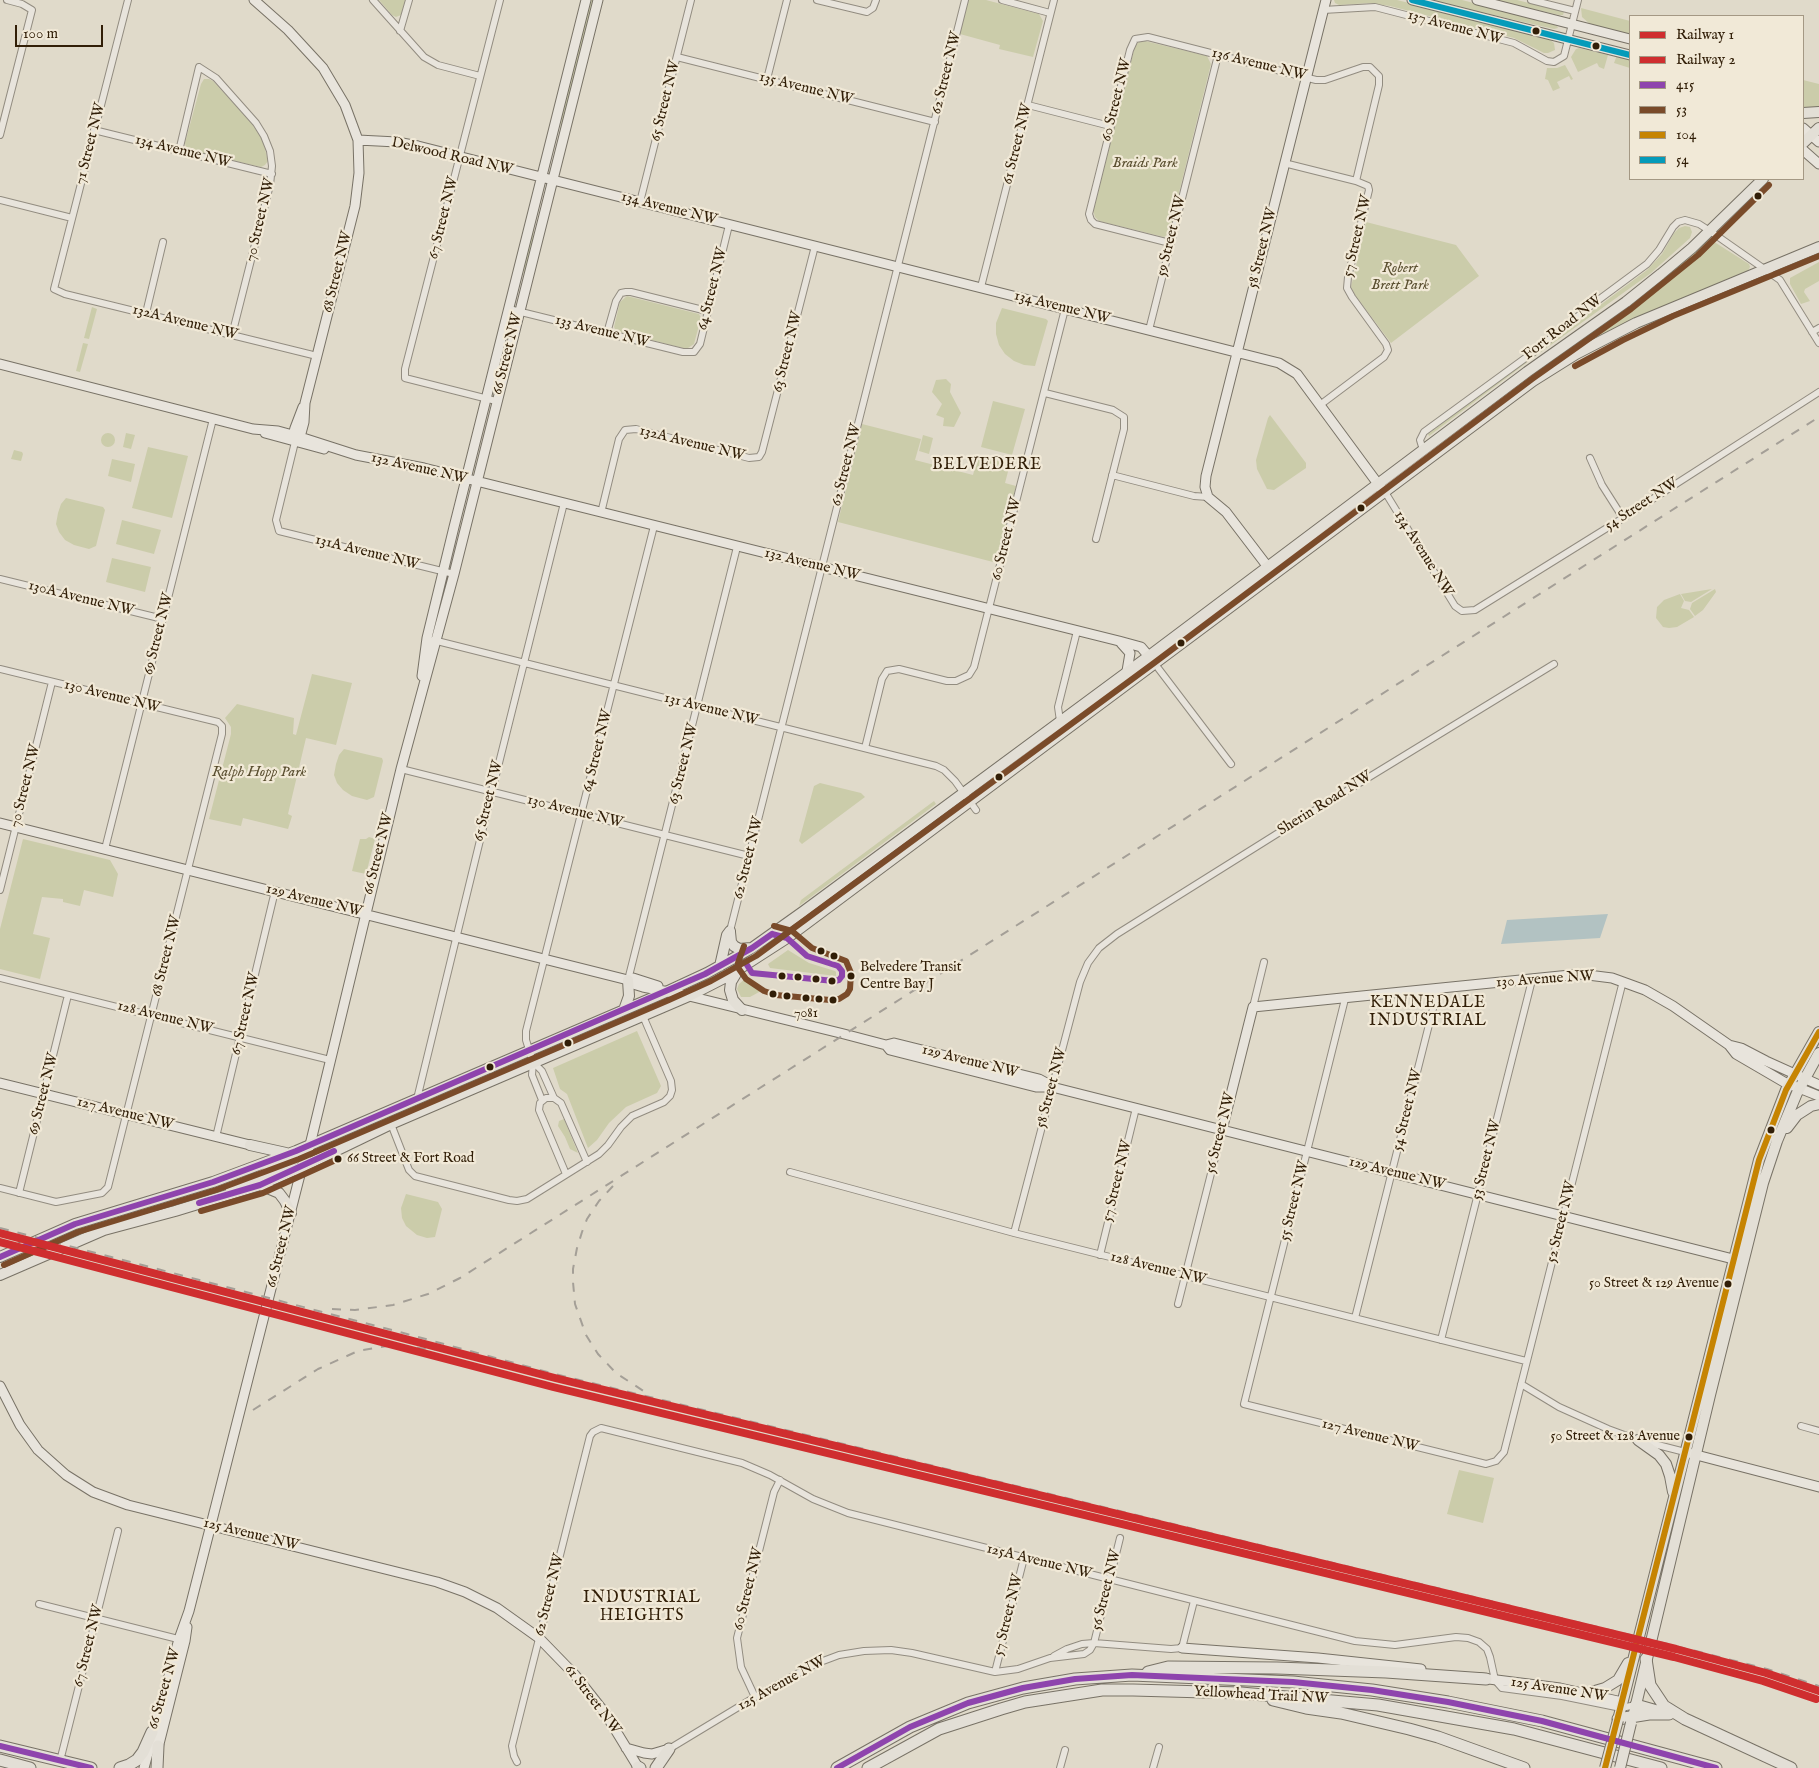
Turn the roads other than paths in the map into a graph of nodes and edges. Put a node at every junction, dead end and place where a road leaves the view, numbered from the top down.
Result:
1 (7, 0) edge
2 (128, 0) edge
3 (254, 0) edge
4 (373, 0) edge
5 (409, 0) edge
6 (500, 0) edge
7 (586, 0) edge
8 (598, 0) edge
9 (691, 0) edge
10 (787, 0) edge
11 (817, 0) edge
12 (876, 0) edge
13 (965, 0) edge
14 (1002, 0) edge
15 (1054, 0) edge
16 (1326, 0) edge
17 (1412, 0) edge
18 (1477, 0) edge
19 (1532, 0) edge
20 (1578, 0) edge
21 (1323, 10) junction
22 (1575, 11) junction
23 (1050, 14) junction
24 (1571, 24) junction
25 (400, 31) junction
26 (1135, 39) joint
27 (1568, 39) junction
28 (1629, 39) edge
29 (1629, 53) edge
30 (1218, 55) junction
31 (677, 57) junction
32 (480, 76) junction
33 (1379, 76) joint
34 (1306, 77) junction
35 (767, 79) junction
36 (1028, 105) junction
37 (1819, 112) edge
38 (1804, 113) edge
39 (934, 122) junction
40 (1110, 126) junction
41 (1804, 129) edge
42 (94, 130) junction
43 (1816, 135) edge
44 (0, 136) edge
45 (358, 140) junction
46 (1804, 142) edge
47 (179, 151) junction
48 (1804, 151) edge
49 (459, 156) junction
50 (1284, 163) junction
51 (1819, 164) edge
52 (272, 174) junction
53 (543, 178) junction
54 (552, 180) junction
55 (1760, 180) edge
56 (1356, 181) junction
57 (0, 200) edge
58 (640, 202) junction
59 (72, 218) junction
60 (729, 225) junction
61 (1710, 231) junction
62 (163, 242) dead end
63 (1170, 243) junction
64 (815, 246) junction
65 (1819, 247) edge
66 (898, 267) junction
67 (1766, 270) junction
68 (981, 287) junction
69 (54, 289) joint
70 (510, 309) junction
71 (1065, 309) junction
72 (519, 311) junction
73 (708, 311) junction
74 (146, 314) junction
75 (1819, 328) edge
76 (1149, 330) junction
77 (1812, 332) junction
78 (607, 333) junction
79 (232, 335) junction
80 (1819, 343) edge
81 (694, 352) joint
82 (1236, 352) junction
83 (317, 356) junction
84 (0, 364) edge
85 (1527, 372) junction
86 (1533, 381) junction
87 (1819, 392) edge
88 (1045, 393) junction
89 (486, 399) junction
90 (496, 401) junction
91 (1320, 404) junction
92 (213, 418) junction
93 (296, 438) junction
94 (1423, 450) junction
95 (759, 457) joint
96 (1590, 458) dead end
97 (1112, 476) junction
98 (466, 479) junction
99 (477, 482) junction
100 (1378, 483) junction
101 (1385, 492) junction
102 (1208, 497) junction
103 (564, 504) junction
104 (601, 513) junction
105 (1624, 518) junction
106 (654, 526) junction
107 (279, 532) joint
108 (1096, 539) dead end
109 (737, 547) junction
110 (821, 568) junction
111 (444, 571) junction
112 (1270, 571) junction
113 (454, 574) junction
114 (0, 579) edge
115 (989, 609) junction
116 (1462, 611) joint
117 (163, 619) junction
118 (1077, 630) junction
119 (427, 638) junction
120 (437, 641) junction
121 (1119, 641) junction
122 (1152, 660) junction
123 (524, 663) junction
124 (1554, 664) dead end
125 (0, 669) edge
126 (1127, 671) junction
127 (52, 682) junction
128 (614, 685) junction
129 (142, 704) junction
130 (698, 706) junction
131 (417, 708) junction
132 (1060, 721) junction
133 (222, 726) joint
134 (781, 727) junction
135 (865, 748) junction
136 (1230, 764) dead end
137 (401, 769) junction
138 (492, 791) junction
139 (970, 802) junction
140 (582, 814) junction
141 (0, 823) edge
142 (16, 827) junction
143 (666, 835) junction
144 (105, 849) junction
145 (749, 856) junction
146 (187, 870) junction
147 (0, 890) edge
148 (275, 891) junction
149 (364, 914) junction
150 (730, 930) junction
151 (456, 936) junction
152 (752, 948) junction
153 (1099, 948) joint
154 (545, 959) junction
155 (1264, 962) dead end
156 (720, 966) junction
157 (738, 971) junction
158 (0, 978) edge
159 (628, 980) junction
160 (1532, 980) junction
161 (1623, 981) junction
162 (1438, 989) junction
163 (666, 992) junction
164 (68, 995) junction
165 (689, 996) junction
166 (1345, 999) junction
167 (1253, 1007) junction
168 (624, 1010) junction
169 (742, 1010) junction
170 (152, 1016) junction
171 (643, 1016) junction
172 (1819, 1032) edge
173 (241, 1037) junction
174 (1728, 1045) junction
175 (529, 1051) junction
176 (1819, 1053) edge
177 (330, 1060) junction
178 (533, 1062) junction
179 (1796, 1081) junction
180 (0, 1083) edge
181 (1819, 1085) edge
182 (1052, 1087) junction
183 (43, 1094) junction
184 (1819, 1096) edge
185 (554, 1098) junction
186 (417, 1099) junction
187 (542, 1100) junction
188 (1819, 1104) edge
189 (1136, 1108) junction
190 (389, 1111) junction
191 (126, 1115) junction
192 (391, 1124) junction
193 (1222, 1130) junction
194 (216, 1136) junction
195 (1777, 1141) junction
196 (250, 1145) junction
197 (310, 1145) junction
198 (1307, 1151) junction
199 (287, 1153) junction
200 (587, 1162) junction
201 (251, 1167) junction
202 (302, 1167) junction
203 (790, 1172) dead end
204 (1393, 1173) junction
205 (566, 1174) junction
206 (260, 1185) junction
207 (0, 1188) edge
208 (19, 1193) junction
209 (1478, 1195) junction
210 (215, 1198) junction
211 (291, 1213) junction
212 (1563, 1216) junction
213 (1014, 1233) junction
214 (1100, 1255) junction
215 (0, 1257) edge
216 (1738, 1260) junction
217 (0, 1276) edge
218 (1185, 1276) junction
219 (1271, 1297) junction
220 (1178, 1304) dead end
221 (1355, 1318) junction
222 (1441, 1340) junction
223 (1526, 1362) junction
224 (1521, 1384) junction
225 (0, 1386) edge
226 (1244, 1404) joint
227 (1801, 1426) dead end
228 (597, 1429) joint
229 (1819, 1431) edge
230 (1638, 1440) junction
231 (1690, 1453) junction
232 (1496, 1461) joint
233 (780, 1480) junction
234 (1819, 1487) edge
235 (1674, 1496) junction
236 (211, 1525) junction
237 (118, 1531) dead end
238 (1120, 1538) dead end
239 (1024, 1558) junction
240 (1109, 1579) junction
241 (1194, 1601) junction
242 (39, 1604) dead end
243 (96, 1618) junction
244 (539, 1638) junction
245 (182, 1640) junction
246 (1094, 1643) junction
247 (1182, 1648) junction
248 (1634, 1653) junction
249 (1646, 1659) junction
250 (995, 1672) junction
251 (1132, 1676) junction
252 (1490, 1679) junction
253 (1242, 1693) junction
254 (1588, 1693) junction
255 (755, 1697) junction
256 (1620, 1712) junction
257 (1633, 1715) junction
258 (1685, 1719) junction
259 (152, 1732) junction
260 (0, 1746) edge
261 (158, 1746) junction
262 (1159, 1747) dead end
263 (626, 1748) junction
264 (669, 1749) junction
265 (1065, 1750) dead end
266 (0, 1760) edge
267 (60, 1761) junction
268 (517, 1762) dead end
269 (1508, 1762) junction
270 (30, 1768) edge
271 (91, 1768) edge
272 (120, 1768) edge
273 (144, 1768) edge
274 (153, 1768) edge
275 (157, 1768) edge
276 (639, 1768) edge
277 (656, 1768) edge
278 (838, 1768) edge
279 (868, 1768) edge
280 (1060, 1768) edge
281 (1154, 1768) edge
282 (1524, 1768) edge
283 (1531, 1768) edge
284 (1605, 1768) edge
285 (1620, 1768) edge
286 (1661, 1768) edge
287 (1716, 1768) edge
288 (1791, 1768) edge

1 - 44 street
2 - 42 street, 71 Street NW
3 - 45 street
4 - 25 street
5 - 25 street
6 - 32 street, 67 Street NW
7 - 53 street, 66 Street NW
8 - 54 street, 66 Street NW
9 - 31 street, 65 Street NW
10 - 35 street
11 - 12 street
13 - 39 street, 62 Street NW
14 - 23 street
15 - 23 street, 61 Street NW
16 - 21 street, 58 Street NW
17 - 27 street, 137 Avenue NW
18 - 24 street
19 - 22 street
20 - 22 street
21 - 27 street, 137 Avenue NW
21 - 34 street, 58 Street NW
22 - 24 street
23 - 36 street, 61 Street NW
24 - 27 street
24 - 28 street
25 - 32 street
26 - 30 street, 136 Avenue NW
26 - 40 street, 60 Street NW
27 - 29 street, 137 Avenue NW
30 - 34 street, 136 Avenue NW
30 - 63 street, 59 Street NW
31 - 35 street, 135 Avenue NW
31 - 58 street, 65 Street NW
32 - 49 street, 67 Street NW
33 - 34 street, 136 Avenue NW
33 - 56 street, 57 Street NW
34 - 50 street, 58 Street NW
35 - 39 street, 135 Avenue NW
36 - 40 street
36 - 68 street, 61 Street NW
37 - 38 main road
39 - 66 street, 62 Street NW
40 - 63 street, 60 Street NW
41 - 43 street
42 - 47 street, 134 Avenue NW
42 - 59 street, 71 Street NW
43 - 46 main road
45 - 49 street, Delwood Road NW
45 - 83 street, 68 Street NW
47 - 52 street, 134 Avenue NW
47 - 52 street, 70 Street NW
48 - 51 street
49 - 53 street, Delwood Road NW
49 - 89 street, 67 Street NW
50 - 56 street
50 - 82 street, 58 Street NW
52 - 79 street, 70 Street NW
53 - 54 street, 134 Avenue NW
53 - 70 street, 66 Street NW
54 - 58 street, 134 Avenue NW
54 - 72 street, 66 Street NW
55 - 61 main road, Fort Road NW
56 - 91 street, 57 Street NW
57 - 59 street
58 - 60 street, 134 Avenue NW
59 - 69 street, 71 Street NW
60 - 64 street, 134 Avenue NW
60 - 73 street, 64 Street NW
61 - 67 street
61 - 85 main road, Fort Road NW
61 - 94 street, Fort Road NW
62 - 74 street
63 - 76 street, 59 Street NW
64 - 66 street, 134 Avenue NW
64 - 95 street, 63 Street NW
65 - 67 main road, Fort Road NW
66 - 68 street, 134 Avenue NW
66 - 110 street, 62 Street NW
67 - 77 street
67 - 86 main road, Fort Road NW
68 - 71 street, 134 Avenue NW
69 - 74 street, 132A Avenue NW
70 - 72 street, 133 Avenue NW
70 - 89 street, 66 Street NW
71 - 76 street, 134 Avenue NW
71 - 88 street, 60 Street NW
72 - 78 street, 133 Avenue NW
72 - 90 street, 66 Street NW
73 - 78 street
73 - 81 street, 64 Street NW
74 - 79 street, 132A Avenue NW
75 - 77 street
76 - 82 street, 134 Avenue NW
77 - 80 street
78 - 81 street, 133 Avenue NW
79 - 83 street, 132A Avenue NW
82 - 91 street, 134 Avenue NW
82 - 102 street, 58 Street NW
83 - 93 street, 68 Street NW
84 - 92 street, 132 Avenue NW
85 - 86 main road
85 - 94 main road, Fort Road NW
86 - 101 main road, Fort Road NW
87 - 105 street, 54 Street NW
88 - 97 street
88 - 115 street, 60 Street NW
89 - 90 street
89 - 98 street, 66 Street NW
90 - 99 street, 66 Street NW
91 - 100 street, 134 Avenue NW
92 - 93 street, 132 Avenue NW
92 - 117 street, 69 Street NW
93 - 98 street, 132 Avenue NW
93 - 107 street, 68 Street NW
94 - 100 main road, Fort Road NW
95 - 104 street, 132A Avenue NW
96 - 105 street
97 - 102 street
97 - 108 street
98 - 99 street, 132 Avenue NW
98 - 111 street, 66 Street NW
99 - 103 street, 132 Avenue NW
99 - 113 street, 66 Street NW
100 - 101 street, 134 Avenue NW
100 - 112 main road, Fort Road NW
101 - 112 main road, Fort Road NW
101 - 116 street, 134 Avenue NW
102 - 112 street
103 - 104 street, 132 Avenue NW
103 - 123 street, 65 Street NW
104 - 106 street, 132 Avenue NW
105 - 116 street, 54 Street NW
106 - 109 street, 132 Avenue NW
106 - 128 street, 64 Street NW
107 - 111 street, 131A Avenue NW
109 - 110 street, 132 Avenue NW
109 - 130 street, 63 Street NW
110 - 115 street, 132 Avenue NW
110 - 134 street, 62 Street NW
111 - 113 street, 131A Avenue NW
111 - 119 street, 66 Street NW
112 - 122 main road, Fort Road NW
113 - 120 street, 66 Street NW
114 - 117 street, 130A Avenue NW
115 - 118 street, 132 Avenue NW
115 - 135 street, 60 Street NW
117 - 129 street, 69 Street NW
118 - 121 street, 132 Avenue NW
118 - 132 street
119 - 120 street, 131 Avenue NW
119 - 131 street, 66 Street NW
120 - 123 street, 131 Avenue NW
120 - 131 street, 66 Street NW
121 - 122 street, 132 Avenue NW
121 - 126 street
122 - 126 main road, Fort Road NW
122 - 136 street, 132 Avenue NW
122 - 139 main road, Fort Road NW
123 - 128 street, 131 Avenue NW
123 - 138 street, 65 Street NW
124 - 153 street, Sherin Road NW
125 - 127 street, 130 Avenue NW
126 - 132 main road, Fort Road NW
127 - 129 street, 130 Avenue NW
127 - 142 street, 70 Street NW
128 - 130 street, 131 Avenue NW
128 - 140 street, 64 Street NW
129 - 133 street, 130 Avenue NW
129 - 144 street, 69 Street NW
130 - 134 street, 131 Avenue NW
130 - 143 street, 63 Street NW
131 - 137 street, 66 Street NW
132 - 139 main road, Fort Road NW
133 - 146 street, 68 Street NW
134 - 135 street, 131 Avenue NW
134 - 145 street, 62 Street NW
135 - 139 street, 131 Avenue NW
137 - 138 street, 130 Avenue NW
137 - 149 street, 66 Street NW
138 - 140 street, 130 Avenue NW
138 - 151 street, 65 Street NW
139 - 152 main road, Fort Road NW
139 - 157 main road, Fort Road NW
140 - 143 street, 130 Avenue NW
140 - 154 street, 64 Street NW
141 - 142 street, 129 Avenue NW
142 - 144 street, 129 Avenue NW
142 - 147 street, 70 Street NW
143 - 145 street, 130 Avenue NW
143 - 159 street, 63 Street NW
144 - 146 street, 129 Avenue NW
145 - 150 street, 62 Street NW
146 - 148 street, 129 Avenue NW
146 - 170 street, 68 Street NW
148 - 149 street, 129 Avenue NW
148 - 173 street, 67 Street NW
149 - 151 street, 129 Avenue NW
149 - 177 street, 66 Street NW
150 - 152 main road
150 - 156 main road
151 - 154 street, 129 Avenue NW
151 - 186 street, 65 Street NW
152 - 156 main road, Fort Road NW
153 - 182 street, 58 Street NW
154 - 159 street, 129 Avenue NW
154 - 175 street, 64 Street NW
155 - 167 street, 56 Street NW
156 - 163 main road, Fort Road NW
157 - 165 main road, Fort Road NW
157 - 169 main road
158 - 164 street, 128 Avenue NW
159 - 163 street, 129 Avenue NW
159 - 168 main road
160 - 161 street, 130 Avenue NW
160 - 162 street, 130 Avenue NW
160 - 209 street, 53 Street NW
161 - 174 street, 130 Avenue NW
161 - 212 street, 52 Street NW
162 - 166 street, 130 Avenue NW
162 - 204 street, 54 Street NW
163 - 165 street, 129 Avenue NW
163 - 168 main road, Fort Road NW
164 - 170 street, 128 Avenue NW
164 - 183 street, 69 Street NW
165 - 169 street, 129 Avenue NW
165 - 171 main road, Fort Road NW
166 - 167 street, 130 Avenue NW
166 - 198 street, 55 Street NW
167 - 193 street, 56 Street NW
168 - 175 main road, Fort Road NW
169 - 182 street, 129 Avenue NW
170 - 173 street, 128 Avenue NW
170 - 191 street, 68 Street NW
171 - 178 main road, Fort Road NW
171 - 200 street
172 - 179 main road
173 - 177 street, 128 Avenue NW
173 - 194 street, 67 Street NW
174 - 179 street, 130 Avenue NW
174 - 179 street, 130 Avenue NW
175 - 178 street, 64 Street NW
175 - 186 main road, Fort Road NW
176 - 179 main road
177 - 197 street, 66 Street NW
178 - 185 street
178 - 187 street
178 - 192 main road, Fort Road NW
179 - 181 street
179 - 184 street
179 - 195 main road
179 - 216 main road
180 - 183 street, 127 Avenue NW
182 - 189 street, 129 Avenue NW
182 - 213 street, 58 Street NW
183 - 191 street, 127 Avenue NW
183 - 208 street, 69 Street NW
185 - 187 street
185 - 200 street
186 - 190 main road, Fort Road NW
187 - 205 street
188 - 195 main road
189 - 193 street, 129 Avenue NW
189 - 214 street, 57 Street NW
190 - 197 main road, Fort Road NW
190 - 202 main road
191 - 194 street, 127 Avenue NW
191 - 208 street, 68 Street NW
192 - 202 main road, Fort Road NW
192 - 205 street
193 - 198 street, 129 Avenue NW
193 - 218 street, 56 Street NW
194 - 196 street, 127 Avenue NW
195 - 216 main road
196 - 199 main road
196 - 201 main road
197 - 199 main road, Fort Road NW
197 - 202 street, 66 Street NW
197 - 210 main road
198 - 204 street, 129 Avenue NW
198 - 219 street, 55 Street NW
199 - 201 main road, Fort Road NW
200 - 205 street
201 - 215 main road, Fort Road NW
202 - 206 main road, Fort Road NW
202 - 211 street, 66 Street NW
203 - 213 street, 128 Avenue NW
204 - 209 street, 129 Avenue NW
204 - 221 street, 54 Street NW
206 - 210 main road, Fort Road NW
206 - 211 main road
207 - 208 street
209 - 212 street, 129 Avenue NW
209 - 222 street, 53 Street NW
210 - 217 main road, Fort Road NW
211 - 236 street, 66 Street NW
212 - 216 street, 129 Avenue NW
212 - 223 street, 52 Street NW
213 - 214 street, 128 Avenue NW
214 - 218 street, 128 Avenue NW
216 - 231 main road
218 - 219 street, 128 Avenue NW
218 - 220 street, 56 Street NW
219 - 221 street, 128 Avenue NW
219 - 226 street, 55 Street NW
221 - 222 street, 128 Avenue NW
222 - 223 street, 128 Avenue NW
223 - 224 street, 52 Street NW
224 - 230 street
224 - 232 street, 52 Street NW
225 - 236 street, 125 Avenue NW
226 - 232 street, 127 Avenue NW
227 - 229 street
228 - 233 street, 125A Avenue NW
228 - 244 street, 62 Street NW
230 - 231 street
230 - 235 main road
231 - 234 street
231 - 235 main road
231 - 249 main road
233 - 239 street, 125A Avenue NW
233 - 255 street, 60 Street NW
235 - 248 main road
236 - 244 street, 125 Avenue NW
236 - 245 street, 66 Street NW
237 - 243 street, 67 Street NW
238 - 240 street, 56 Street NW
239 - 240 street, 125A Avenue NW
239 - 250 street, 57 Street NW
240 - 241 street, 125A Avenue NW
240 - 246 street, 56 Street NW
241 - 247 street
241 - 252 street, 125A Avenue NW
242 - 243 street
243 - 245 street
243 - 267 street, 67 Street NW
244 - 263 street, 61 Street NW
244 - 268 street, 62 Street NW
245 - 259 street, 66 Street NW
245 - 261 street, 66 Street NW
246 - 247 street
246 - 250 street, 125 Avenue NW
247 - 252 street
248 - 254 main road
248 - 256 main road
249 - 257 main road
249 - 258 highway
250 - 255 street, 125 Avenue NW
251 - 252 highway
251 - 278 highway, Yellowhead Trail NW
251 - 287 highway, Yellowhead Trail NW
252 - 254 street, 125 Avenue NW
252 - 256 street, 125 Avenue NW
253 - 269 highway
253 - 279 highway, Yellowhead Trail NW
253 - 286 highway, Yellowhead Trail NW
254 - 256 street, 125 Avenue NW
255 - 264 street, 125 Avenue NW
256 - 257 highway
256 - 257 main road
256 - 284 main road, bridge
257 - 258 highway
257 - 285 main road, bridge
258 - 288 highway
259 - 272 highway
259 - 273 street, 66 Street NW
260 - 267 highway
261 - 274 street, 66 Street NW
261 - 275 highway
262 - 281 street
263 - 264 street
263 - 276 street, 61 Street NW
264 - 277 highway
265 - 280 street
266 - 270 highway
267 - 271 highway
269 - 282 highway
269 - 283 highway

